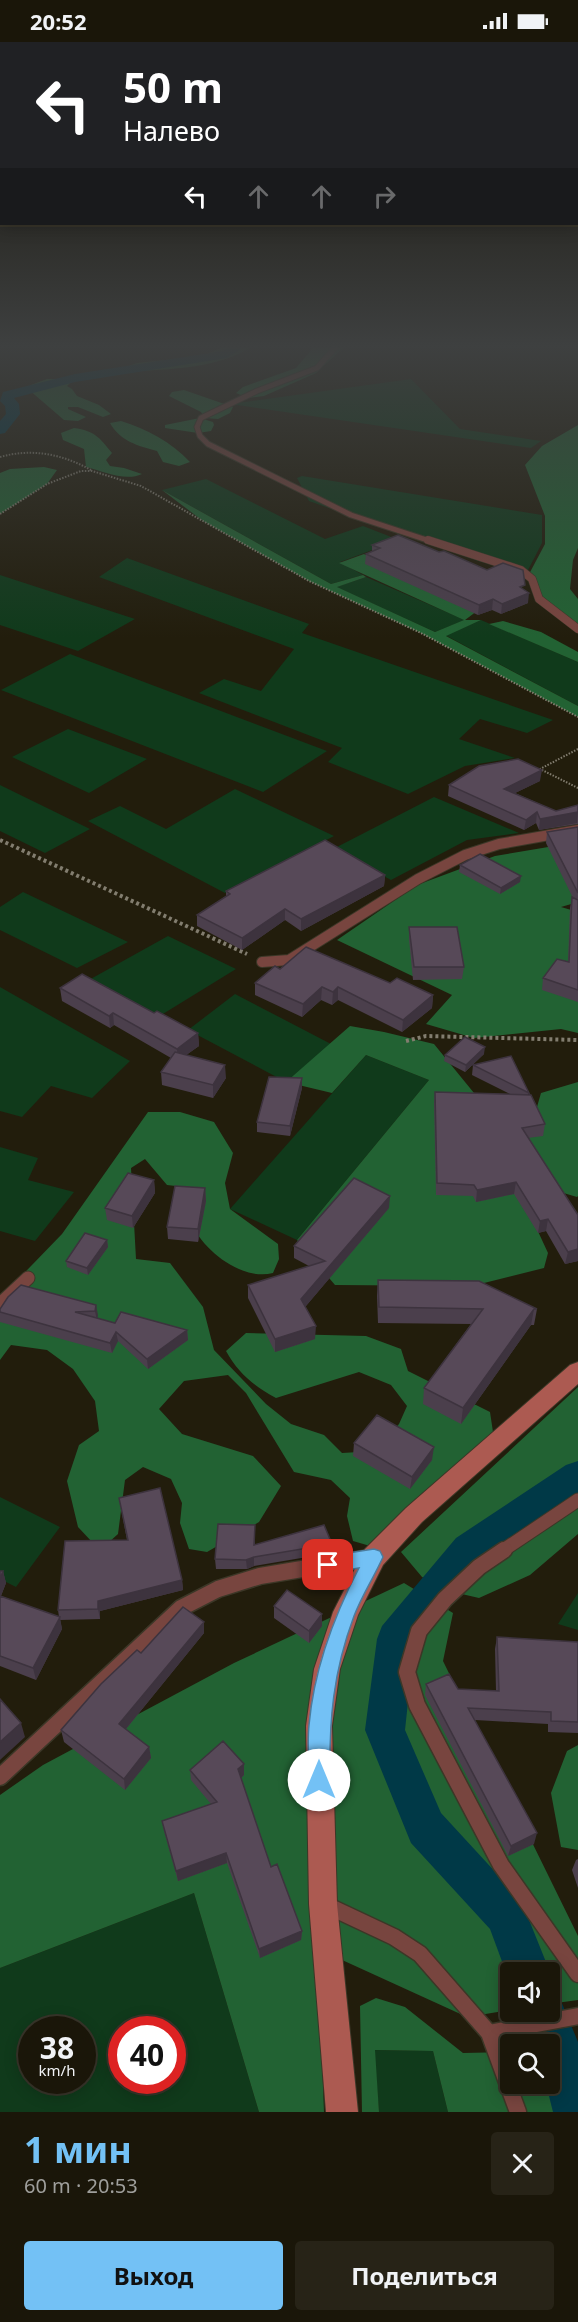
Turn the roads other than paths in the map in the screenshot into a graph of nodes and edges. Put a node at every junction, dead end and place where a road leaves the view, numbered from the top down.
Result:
1 (209, 445) edge
2 (578, 629) edge
3 (578, 830) edge
4 (262, 962) road end
5 (28, 1278) dead end
6 (0, 1304) edge
7 (578, 1371) edge
8 (578, 1500) edge
9 (374, 1557) junction
10 (0, 1777) edge
11 (322, 1904) junction
12 (578, 1974) edge
13 (578, 2016) edge
14 (489, 2033) junction
15 (342, 2112) edge
16 (518, 2112) edge

1 - 2 lane
3 - 4 lane
5 - 6 lane
7 - 9 street
8 - 12 lane
9 - 10 lane
9 - 11 street
11 - 14 lane
11 - 15 street
13 - 14 lane
14 - 16 lane

